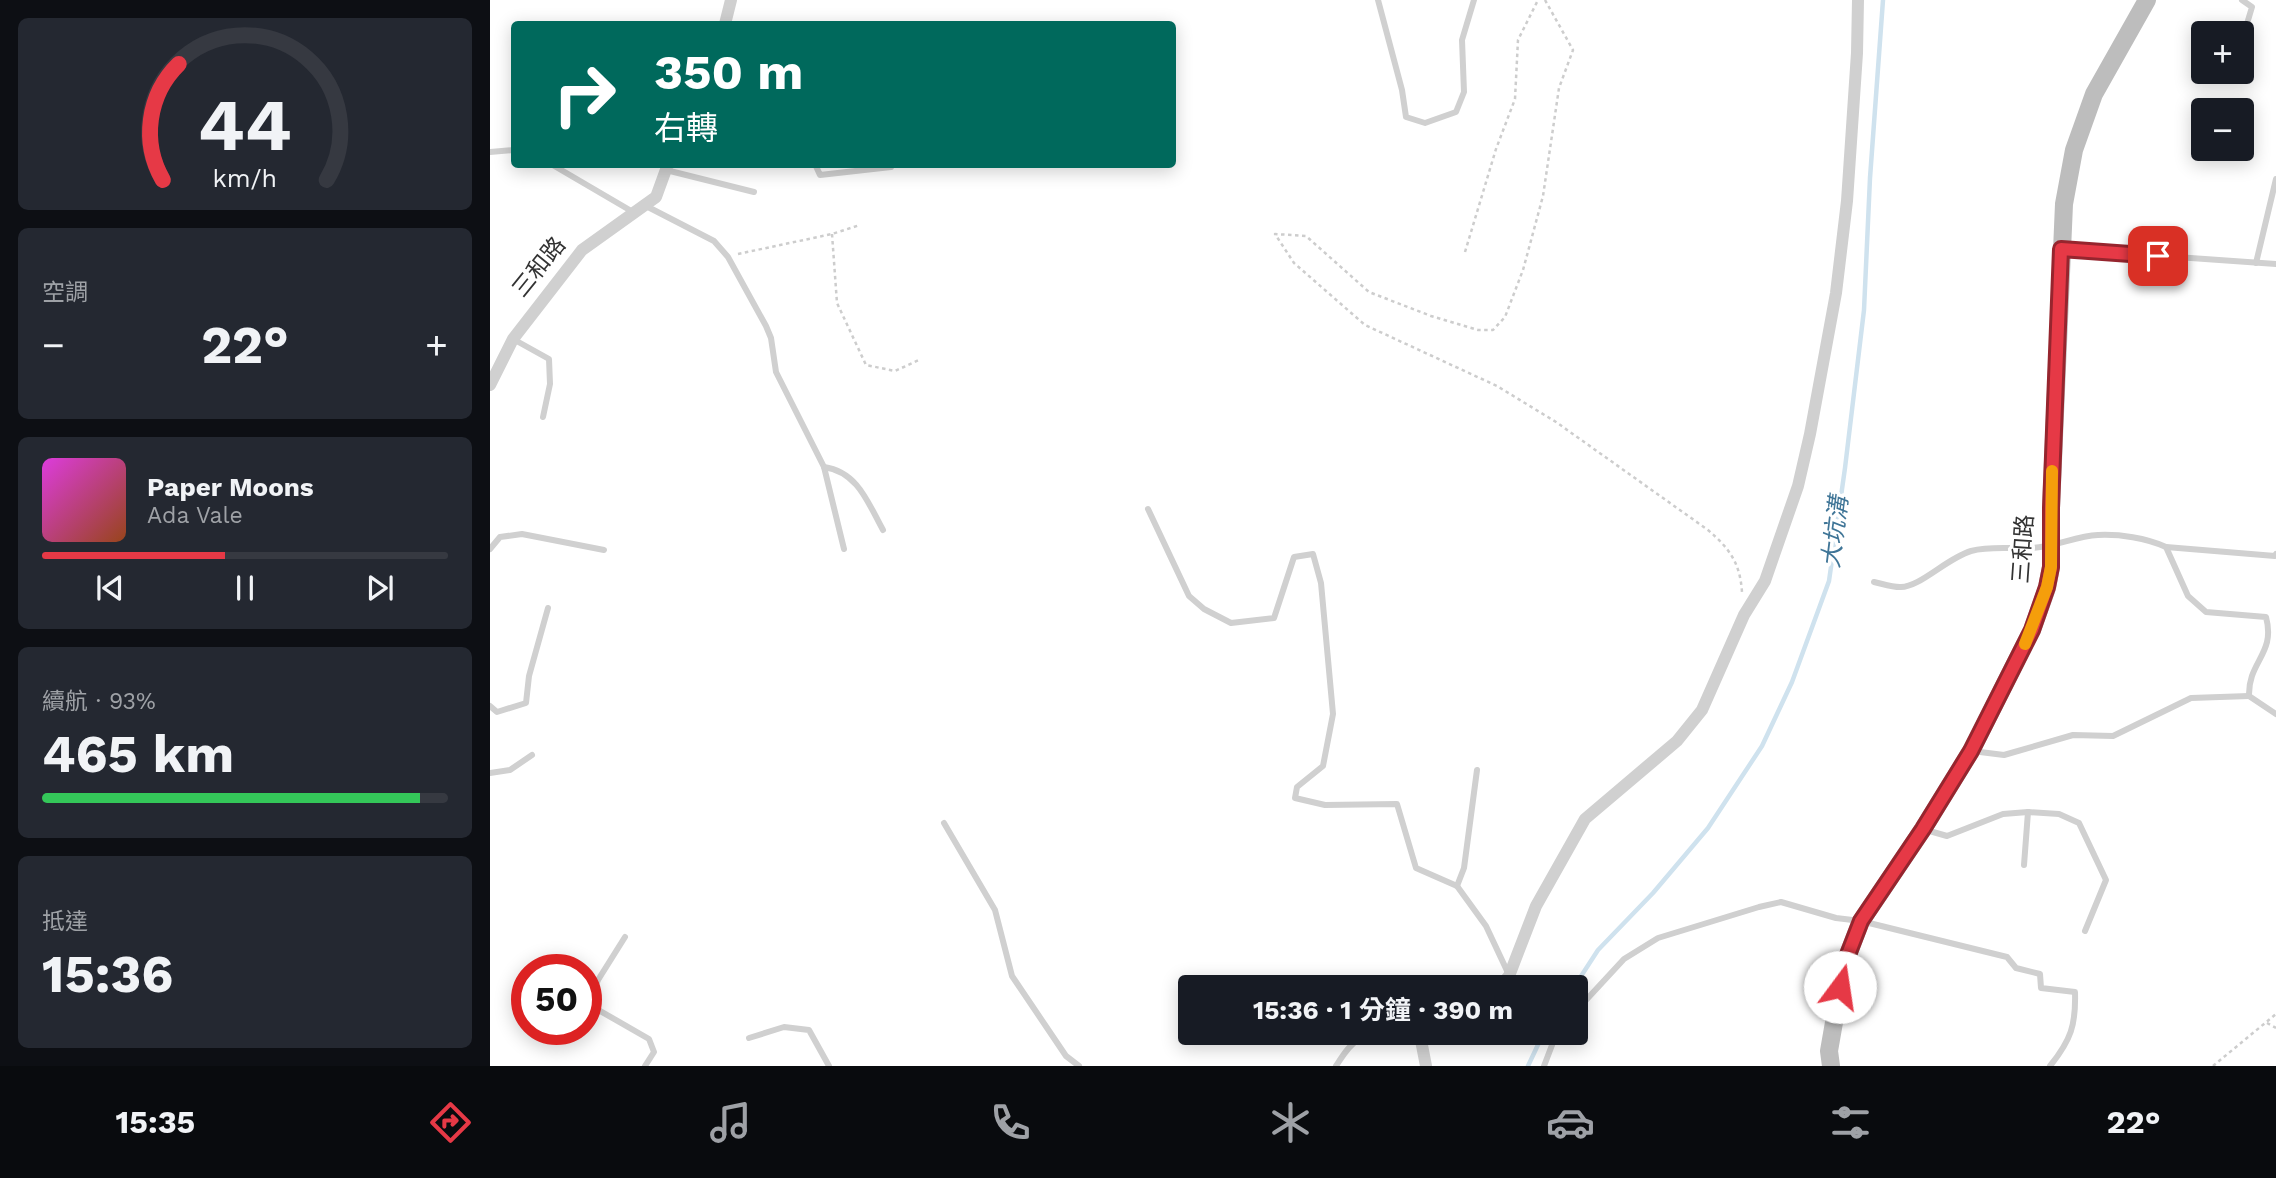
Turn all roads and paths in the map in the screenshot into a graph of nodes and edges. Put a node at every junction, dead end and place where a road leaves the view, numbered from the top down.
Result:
1 (731, 0) edge
2 (1378, 0) edge
3 (1474, 0) edge
4 (1538, 0) edge
5 (1545, 0) edge
6 (1858, 0) edge
7 (2147, 0) edge
8 (2242, 0) edge
9 (726, 21) edge
10 (2248, 21) edge
11 (511, 150) edge
12 (490, 152) edge
13 (559, 168) edge
14 (667, 168) edge
15 (670, 168) edge
16 (817, 168) edge
17 (882, 168) edge
18 (2276, 179) edge
19 (754, 192) dead end
20 (640, 210) junction
21 (860, 225) dead end
22 (832, 234) junction
23 (2061, 249) junction
24 (1465, 252) dead end
25 (728, 257) junction
26 (2256, 263) junction
27 (2276, 264) edge
28 (513, 339) junction
29 (921, 359) dead end
30 (490, 385) edge
31 (543, 417) dead end
32 (824, 467) junction
33 (1148, 509) dead end
34 (883, 530) dead end
35 (2052, 546) junction
36 (2166, 547) junction
37 (490, 549) edge
38 (844, 549) dead end
39 (604, 550) dead end
40 (2276, 554) edge
41 (1874, 582) dead end
42 (548, 608) dead end
43 (1744, 615) junction
44 (2249, 696) junction
45 (490, 706) edge
46 (2276, 714) edge
47 (1971, 751) junction
48 (532, 755) dead end
49 (1477, 770) dead end
50 (490, 773) edge
51 (2028, 812) junction
52 (944, 822) dead end
53 (1923, 829) junction
54 (2024, 865) dead end
55 (1457, 886) junction
56 (1861, 921) junction
57 (2085, 931) dead end
58 (625, 937) dead end
59 (1509, 975) edge
60 (1509, 975) edge
61 (1588, 998) edge
62 (2276, 1014) edge
63 (2266, 1022) junction
64 (2276, 1028) edge
65 (749, 1038) dead end
66 (1354, 1045) edge
67 (1423, 1045) edge
68 (1552, 1045) edge
69 (645, 1066) edge
70 (829, 1066) edge
71 (1079, 1066) edge
72 (1336, 1066) edge
73 (1426, 1066) edge
74 (1544, 1066) edge
75 (1831, 1066) edge
76 (2050, 1066) edge
77 (2213, 1066) edge

1 - 9 street
2 - 3 lane
4 - 24 path
5 - 43 path
6 - 43 street
7 - 23 main road, 三和路
8 - 10 lane
11 - 12 lane
13 - 20 lane
14 - 20 street, 三和路
15 - 19 lane
16 - 17 lane
18 - 26 lane
20 - 25 lane
20 - 28 street, 三和路
21 - 22 path
22 - 25 path
22 - 29 path
23 - 26 lane
23 - 35 main road, 三和路
25 - 32 lane
26 - 27 lane
28 - 30 street, 三和路
28 - 31 lane
32 - 34 lane
32 - 38 lane
33 - 55 lane
35 - 36 lane
35 - 41 lane
35 - 47 main road, 三和路
36 - 40 lane
36 - 44 lane
37 - 39 lane
42 - 45 lane
43 - 59 street
44 - 46 lane
44 - 47 lane
47 - 53 main road, 三和路
48 - 50 lane
49 - 55 lane
51 - 53 lane
51 - 54 lane
51 - 57 lane
52 - 71 lane
53 - 56 main road, 三和路
55 - 60 lane
56 - 61 lane
56 - 75 main road, 三和路
56 - 76 lane
58 - 69 lane
62 - 63 path
63 - 64 path
63 - 77 path
65 - 70 lane
66 - 72 lane
67 - 73 street
68 - 74 lane

